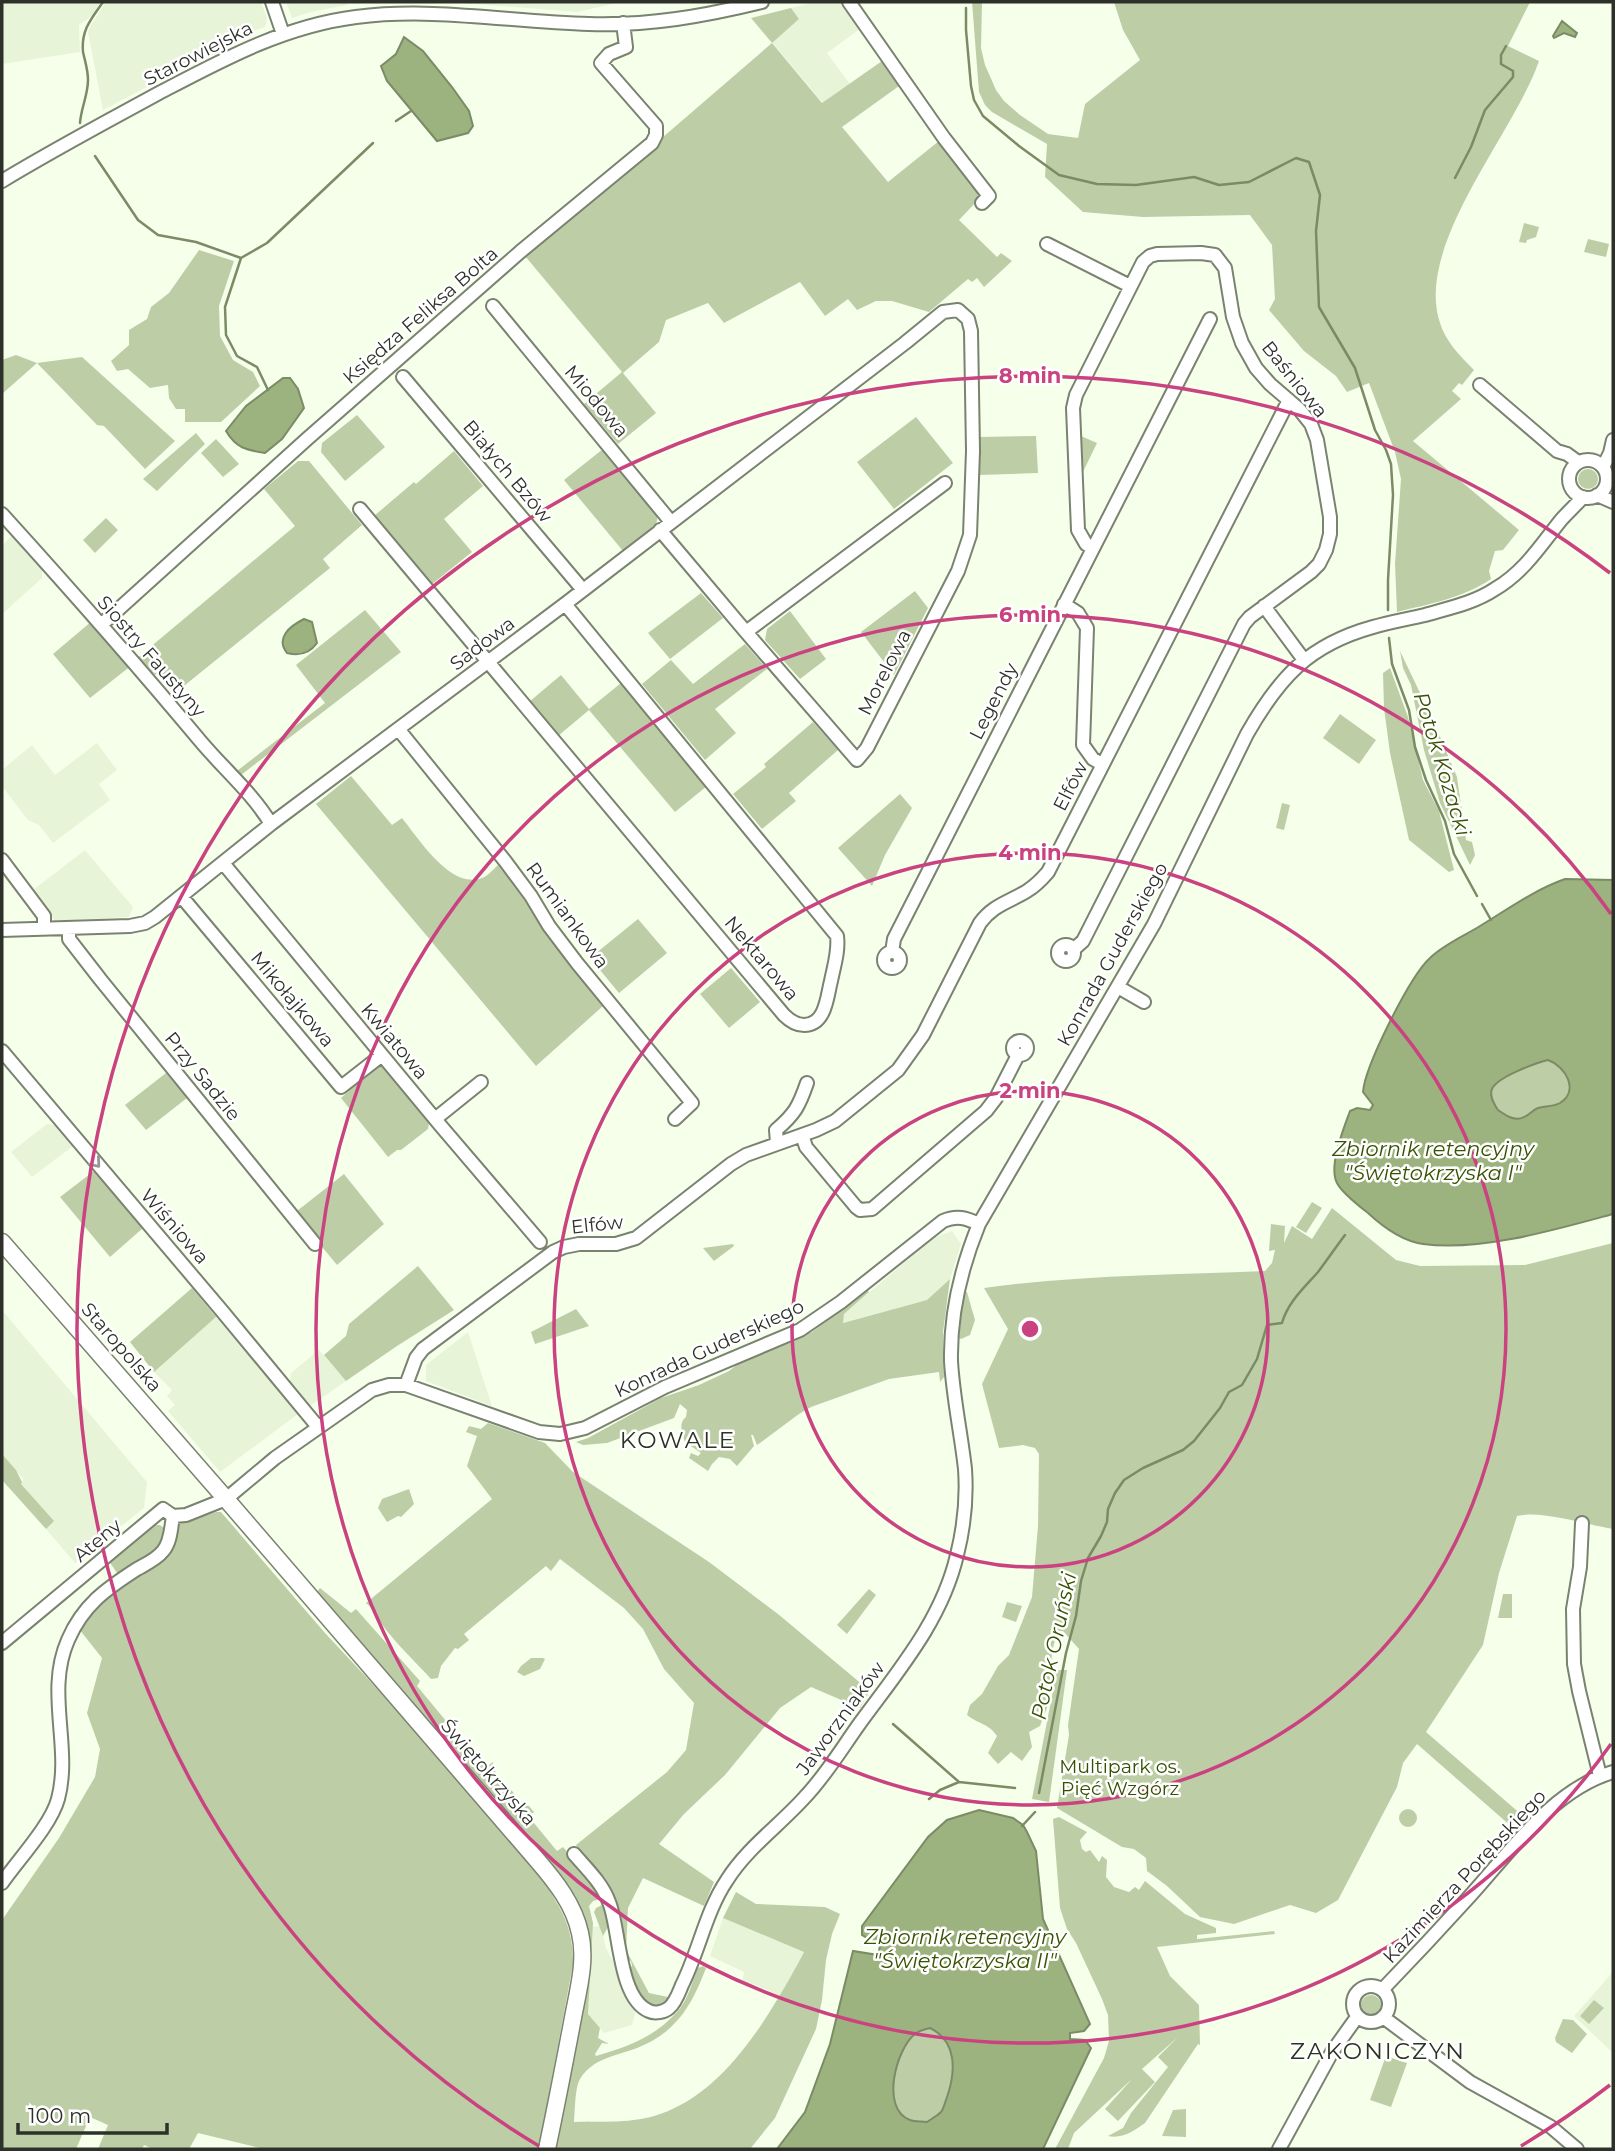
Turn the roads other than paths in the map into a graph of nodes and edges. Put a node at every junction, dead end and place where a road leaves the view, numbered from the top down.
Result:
1 (272, 2) edge
2 (356, 2) edge
3 (762, 2) edge
4 (849, 2) edge
5 (355, 17) junction
6 (623, 23) junction
7 (283, 34) junction
8 (2, 181) edge
9 (982, 203) dead end
10 (1047, 244) dead end
11 (1130, 286) junction
12 (493, 306) dead end
13 (958, 310) joint
14 (1210, 319) dead end
15 (403, 377) dead end
16 (1480, 385) dead end
17 (1289, 400) junction
18 (1613, 441) edge
19 (1586, 465) junction
20 (945, 483) dead end
21 (1605, 490) edge
22 (1578, 493) junction
23 (1613, 502) edge
24 (360, 509) dead end
25 (2, 514) edge
26 (666, 526) junction
27 (1092, 548) junction
28 (583, 590) junction
29 (565, 604) junction
30 (1064, 604) junction
31 (1264, 606) junction
32 (101, 625) junction
33 (746, 632) junction
34 (1304, 660) junction
35 (488, 663) junction
36 (399, 730) junction
37 (1102, 764) junction
38 (271, 824) junction
39 (2, 860) edge
40 (223, 863) junction
41 (181, 896) junction
42 (44, 929) junction
43 (69, 929) junction
44 (2, 930) edge
45 (1073, 950) dead end
46 (892, 952) dead end
47 (1118, 987) junction
48 (1143, 1002) dead end
49 (2, 1051) edge
50 (382, 1055) junction
51 (1017, 1055) dead end
52 (481, 1082) dead end
53 (807, 1083) dead end
54 (435, 1119) junction
55 (675, 1119) dead end
56 (802, 1135) junction
57 (777, 1143) junction
58 (979, 1224) junction
59 (2, 1242) edge
60 (540, 1242) dead end
61 (315, 1244) dead end
62 (406, 1385) junction
63 (318, 1427) junction
64 (209, 1481) joint
65 (226, 1499) junction
66 (173, 1516) junction
67 (1582, 1523) dead end
68 (4, 1637) edge
69 (1613, 1772) edge
70 (1600, 1776) junction
71 (575, 1854) dead end
72 (2, 1883) edge
73 (1382, 1990) junction
74 (1357, 2017) junction
75 (1383, 2017) junction
76 (547, 2149) edge
77 (1279, 2149) edge
78 (1577, 2149) edge

1 - 7 street
2 - 5 street
3 - 6 street, Starowiejska
4 - 9 street
5 - 6 street, Starowiejska
5 - 7 street, Starowiejska
6 - 32 street, Księdza Feliksa Bolta
7 - 8 street, Starowiejska
10 - 11 street
11 - 17 street, Baśniowa
11 - 27 street, Baśniowa
12 - 26 street, Miodowa
13 - 26 street, Sadowa
13 - 33 street, Morelowa
14 - 27 street, Legendy
15 - 28 street, Białych Bzów
16 - 19 street
17 - 31 street, Baśniowa
17 - 37 street, Elfów
18 - 19 street
19 - 21 street
19 - 22 street
20 - 33 street
21 - 22 street
21 - 23 street
22 - 34 street, Konrada Guderskiego
24 - 35 street
25 - 32 street, Siostry Faustyny
26 - 28 street, Sadowa
26 - 33 street, Morelowa
27 - 30 street, Legendy
28 - 29 street, Sadowa
29 - 35 street, Sadowa
29 - 35 street, Nektarowa
30 - 37 street
30 - 46 street, Legendy
31 - 34 street
31 - 45 street, Baśniowa
32 - 38 street, Siostry Faustyny
34 - 47 street, Konrada Guderskiego
35 - 36 street, Sadowa
36 - 38 street, Sadowa
36 - 55 street, Rumiankowa
37 - 56 street, Elfów
38 - 40 street, Sadowa
39 - 42 street
40 - 41 street, Sadowa
40 - 50 street, Kwiatowa
41 - 43 street, Sadowa
41 - 50 street, Mikołajkowa
42 - 43 street, Sadowa
42 - 44 street, Sadowa
43 - 61 street, Przy Sadzie
47 - 48 street
47 - 58 street, Konrada Guderskiego
49 -> 63 street, Wiśniowa
50 - 54 street, Kwiatowa
51 - 56 street
52 - 54 street
53 - 57 street
54 - 60 street, Kwiatowa
56 - 57 street, Elfów
57 - 62 street, Elfów
58 - 62 street, Konrada Guderskiego
58 - 71 street, Jaworzniaków
59 - 64 main road, Staropolska
62 - 63 street, Konrada Guderskiego
63 - 65 street, Konrada Guderskiego
64 - 65 main road, Świętokrzyska
65 - 66 street, Ateny
65 - 76 main road, Świętokrzyska
66 - 68 street, Ateny
66 - 72 street
67 - 70 street
69 - 70 street, Kazimierza Porębskiego
70 - 73 street, Kazimierza Porębskiego
73 - 74 street, Kazimierza Porębskiego
73 - 75 street, Kazimierza Porębskiego
74 - 75 street
74 - 77 street, Kazimierza Porębskiego
75 - 78 street

